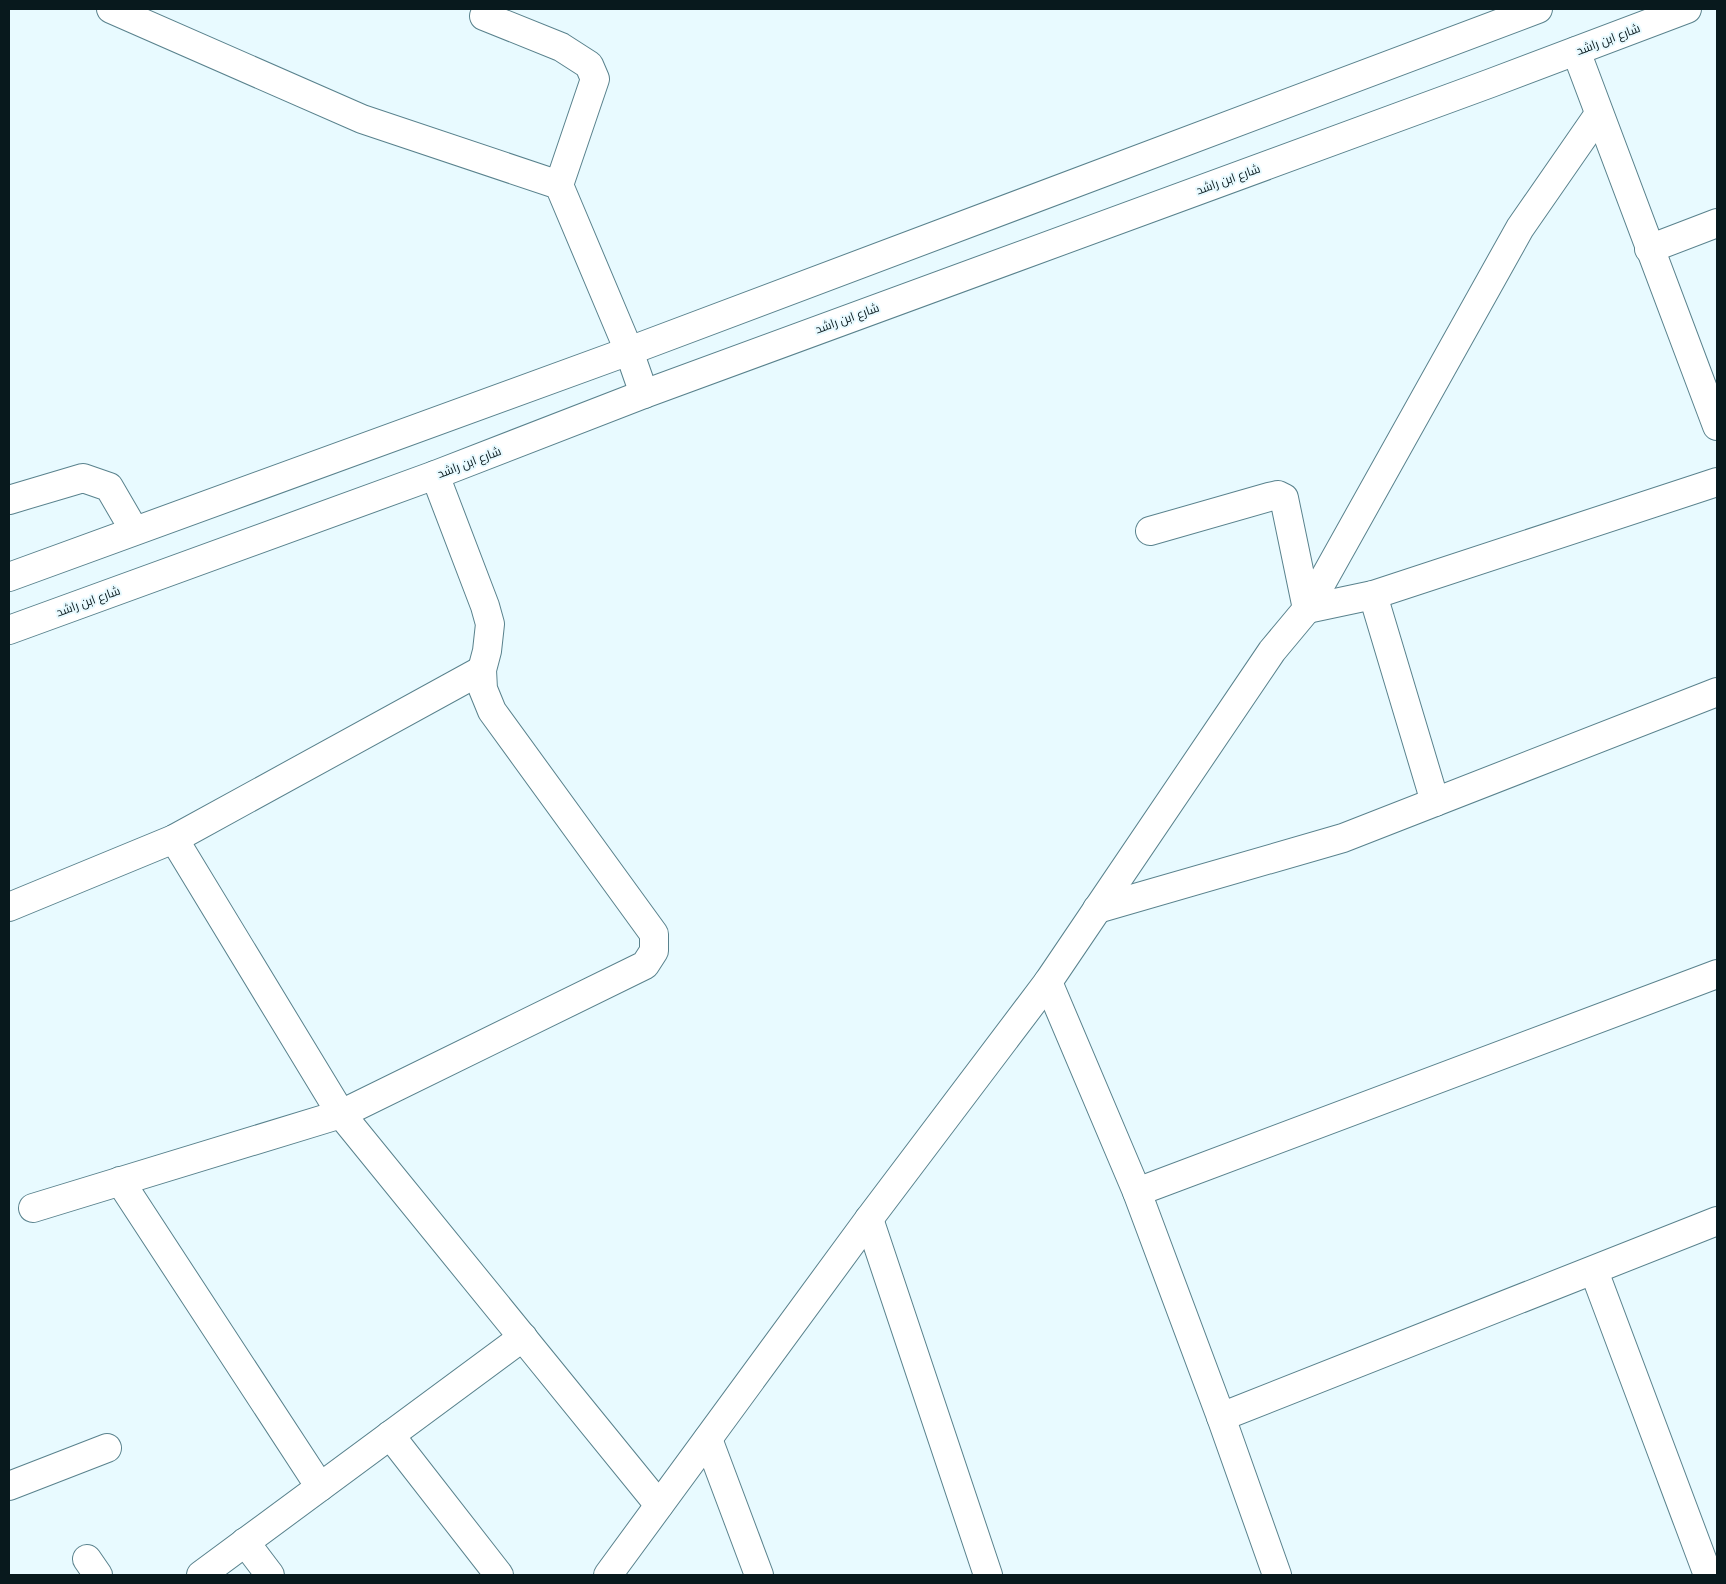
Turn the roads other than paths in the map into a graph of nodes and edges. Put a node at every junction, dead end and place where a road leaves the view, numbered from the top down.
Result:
1 (111, 9) edge
2 (1538, 9) edge
3 (1687, 9) edge
4 (484, 16) dead end
5 (1576, 51) junction
6 (1599, 114) junction
7 (558, 185) junction
8 (1717, 223) edge
9 (1649, 249) junction
10 (629, 351) junction
11 (644, 394) junction
12 (1717, 426) edge
13 (436, 475) junction
14 (1717, 482) edge
15 (9, 500) edge
16 (134, 530) junction
17 (1150, 531) dead end
18 (9, 577) edge
19 (1373, 595) junction
20 (1307, 609) junction
21 (9, 630) edge
22 (482, 670) junction
23 (1717, 692) edge
24 (1435, 802) junction
25 (174, 839) junction
26 (9, 908) edge
27 (1097, 909) junction
28 (1717, 974) edge
29 (1048, 982) junction
30 (341, 1114) junction
31 (120, 1181) junction
32 (1137, 1192) junction
33 (34, 1208) dead end
34 (869, 1219) junction
35 (1717, 1221) edge
36 (1594, 1272) junction
37 (523, 1337) junction
38 (1221, 1417) junction
39 (390, 1436) junction
40 (708, 1440) junction
41 (107, 1448) dead end
42 (9, 1486) edge
43 (320, 1487) junction
44 (659, 1505) junction
45 (245, 1542) junction
46 (201, 1575) edge
47 (270, 1575) edge
48 (499, 1575) edge
49 (608, 1575) edge
50 (759, 1575) edge
51 (988, 1575) edge
52 (1277, 1575) edge
53 (1708, 1575) edge

1 - 7 street
2 - 10 street
3 - 5 street, شارع ابن راشد
4 - 7 street
5 - 6 street
5 - 11 street, شارع ابن راشد
6 - 9 street
6 - 20 street
7 - 10 street
8 - 9 street
9 - 12 street
10 - 11 street
10 - 16 street
11 - 13 street, شارع ابن راشد
13 - 21 street, شارع ابن راشد
13 - 22 street
14 - 19 street
15 - 16 street
16 - 18 street
17 - 20 street
19 - 20 street
19 - 24 street
20 - 27 street
22 - 25 street
22 - 30 street
23 - 24 street
24 - 27 street
25 - 26 street
25 - 30 street
27 - 29 street
28 - 32 street
29 - 32 street
29 - 34 street
30 - 31 street
30 - 37 street
31 - 33 street
31 - 43 street
32 - 38 street
34 - 40 street
34 - 51 street
35 - 36 street
36 - 38 street
36 - 53 street
37 - 39 street
37 - 44 street
38 - 52 street
39 - 43 street
39 - 48 street
40 - 44 street
40 - 50 street
41 - 42 street
43 - 45 street
44 - 49 street
45 - 46 street
45 - 47 street

